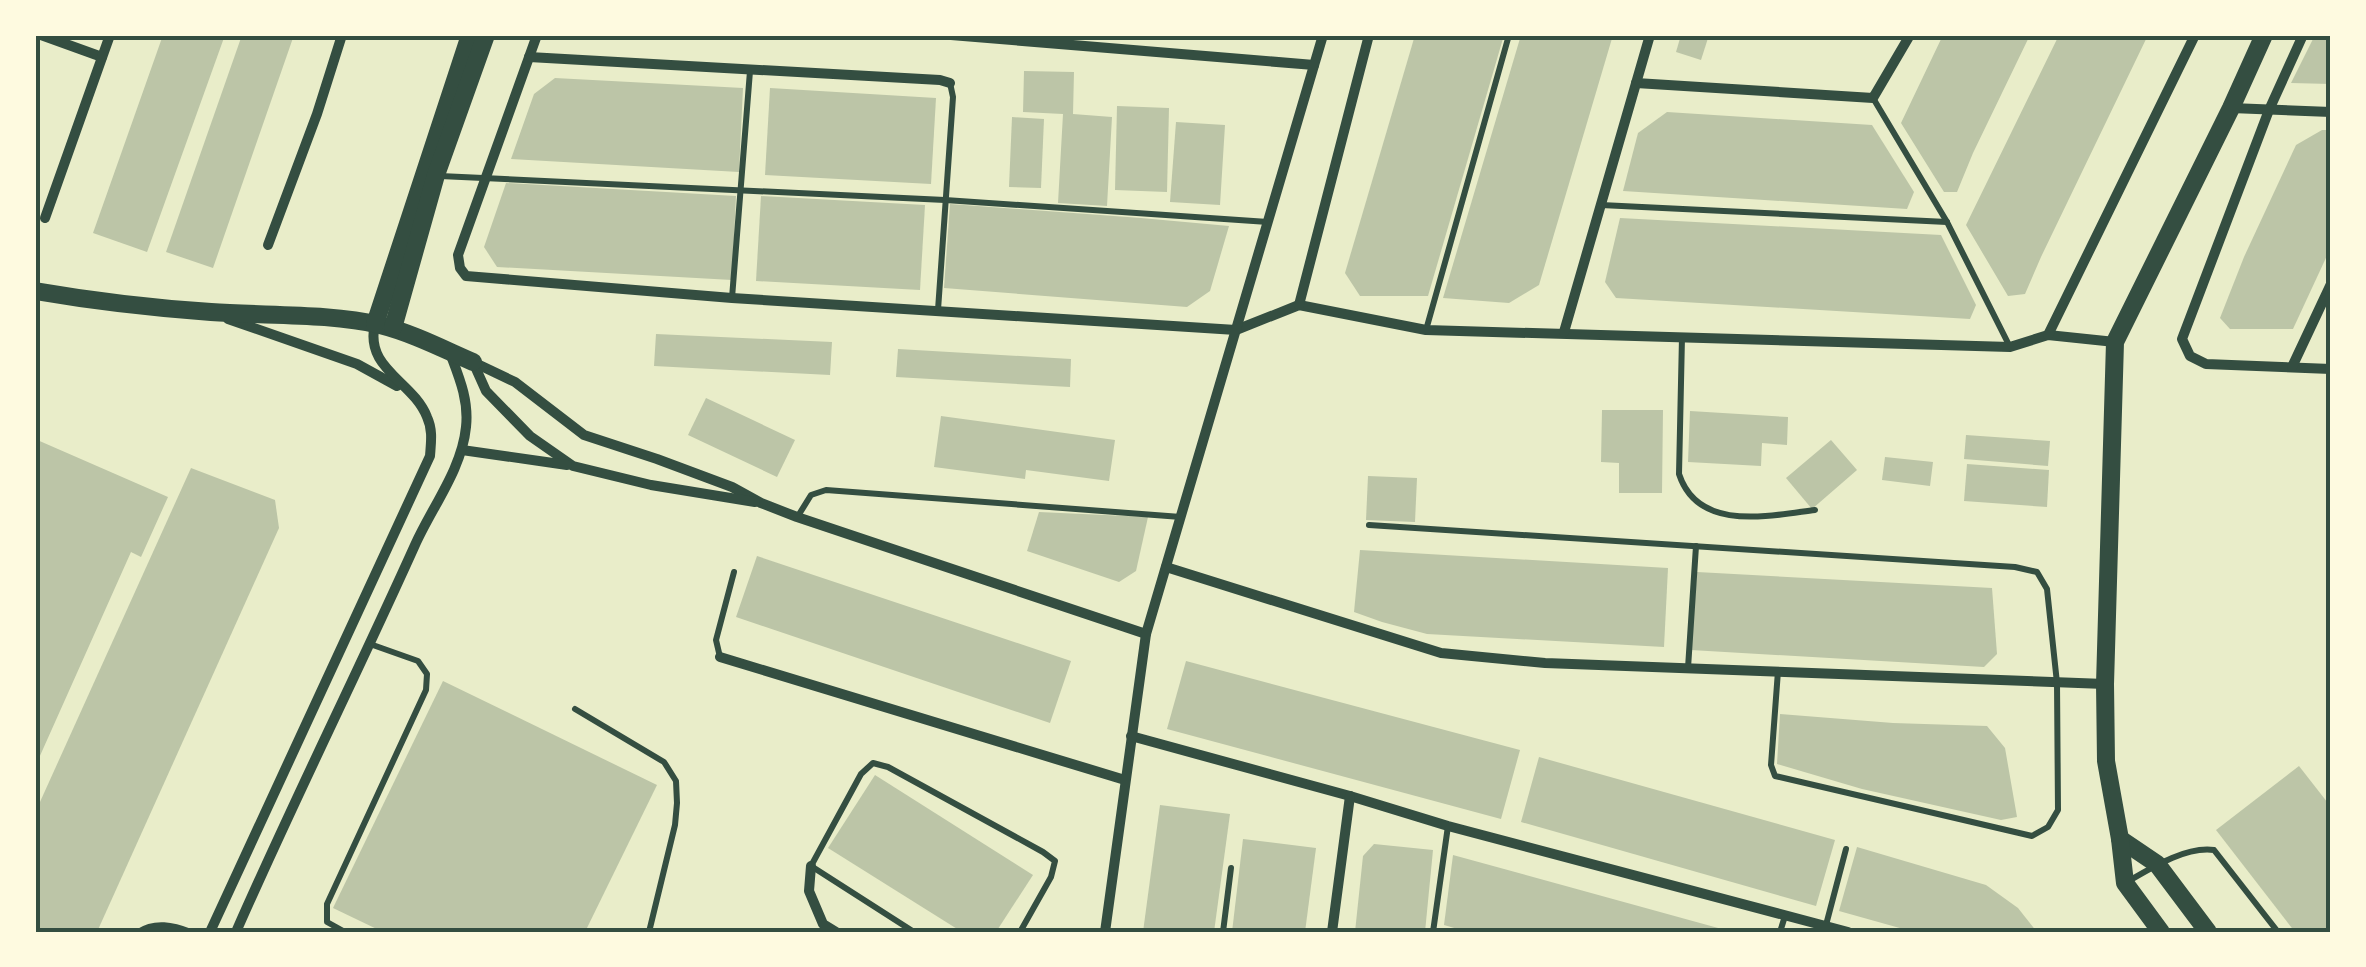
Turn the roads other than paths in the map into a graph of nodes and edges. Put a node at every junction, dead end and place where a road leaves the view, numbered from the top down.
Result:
1 (41, 35) edge
2 (110, 35) edge
3 (342, 35) edge
4 (470, 35) edge
5 (486, 35) edge
6 (537, 35) edge
7 (950, 35) edge
8 (1322, 35) edge
9 (1369, 35) edge
10 (1508, 35) edge
11 (1650, 35) edge
12 (1910, 35) edge
13 (2194, 35) edge
14 (2264, 35) edge
15 (2303, 35) edge
16 (102, 57) junction
17 (529, 57) junction
18 (1314, 65) junction
19 (750, 71) junction
20 (950, 84) joint
21 (1636, 84) junction
22 (1873, 98) junction
23 (2231, 108) junction
24 (2270, 110) junction
25 (2331, 112) edge
26 (436, 176) junction
27 (484, 178) junction
28 (742, 190) junction
29 (944, 200) junction
30 (1600, 205) junction
31 (45, 218) dead end
32 (1268, 222) junction
33 (1947, 222) junction
34 (268, 245) dead end
35 (2331, 284) edge
36 (35, 291) edge
37 (732, 298) junction
38 (1298, 305) junction
39 (938, 310) junction
40 (208, 312) junction
41 (384, 326) junction
42 (1236, 330) junction
43 (1426, 330) junction
44 (1564, 332) junction
45 (2048, 335) junction
46 (1682, 336) junction
47 (2115, 342) junction
48 (2010, 347) junction
49 (450, 352) junction
50 (473, 362) junction
51 (2292, 367) junction
52 (2331, 369) edge
53 (415, 398) junction
54 (462, 450) junction
55 (572, 466) junction
56 (760, 503) junction
57 (1815, 510) dead end
58 (798, 517) junction
59 (1181, 517) junction
60 (1369, 524) dead end
61 (1696, 546) junction
62 (1166, 567) junction
63 (734, 572) dead end
64 (1146, 634) junction
65 (370, 644) junction
66 (720, 657) joint
67 (1688, 668) junction
68 (1778, 671) junction
69 (2057, 683) junction
70 (2104, 684) junction
71 (574, 709) dead end
72 (1131, 736) junction
73 (1125, 780) junction
74 (1350, 796) junction
75 (1448, 826) junction
76 (2120, 839) junction
77 (1846, 850) dead end
78 (2157, 864) junction
79 (811, 866) junction
80 (1232, 868) dead end
81 (2125, 884) junction
82 (1786, 916) junction
83 (1826, 926) junction
84 (138, 932) edge
85 (192, 932) edge
86 (210, 932) edge
87 (236, 932) edge
88 (345, 932) edge
89 (649, 932) edge
90 (836, 932) edge
91 (914, 932) edge
92 (1020, 932) edge
93 (1104, 932) edge
94 (1224, 932) edge
95 (1332, 932) edge
96 (1434, 932) edge
97 (1780, 932) edge
98 (1848, 932) edge
99 (2161, 932) edge
100 (2208, 932) edge
101 (2278, 932) edge

1 - 16 street
2 - 16 street
3 - 34 street
4 - 41 street
5 - 26 street
6 - 17 street
7 - 18 street
8 - 18 street
9 - 38 street
10 - 43 lane
11 - 21 street
12 - 22 street
13 - 45 street
14 - 23 street
15 - 24 street
16 - 31 street
17 - 19 street
17 - 27 street
18 - 32 street
19 - 20 street
19 - 28 lane
20 - 29 lane
21 - 22 street
21 - 30 street
22 - 33 lane
23 - 24 street
23 - 47 street
24 - 25 street
24 - 51 street
26 - 27 lane
26 - 41 street
27 - 28 lane
27 - 37 street
28 - 29 lane
28 - 37 lane
29 - 32 lane
29 - 39 lane
30 - 33 lane
30 - 44 street
32 - 42 street
33 - 48 lane
35 - 51 street
36 - 40 street
37 - 39 street
38 - 42 street
38 - 43 street
39 - 42 street
40 - 41 street
40 - 53 street
41 - 49 street
41 - 53 street
42 - 59 street
43 - 44 street
44 - 46 street
45 - 47 street
45 - 48 street
46 - 48 street
46 - 57 lane
47 - 70 street
49 - 50 street
49 - 54 street
50 - 55 street
50 - 56 street
51 - 52 street
53 - 86 street
54 - 55 street
54 - 65 street
55 - 56 street
56 - 58 street
58 - 59 lane
58 - 64 street
59 - 62 street
60 - 61 lane
61 - 67 lane
61 - 69 lane
62 - 64 street
62 - 67 street
63 - 66 lane
64 - 72 street
65 - 87 street
65 - 88 lane
66 - 73 street
67 - 68 street
68 - 69 street
68 - 69 lane
69 - 70 street
70 - 76 street
71 - 89 lane
72 - 73 street
72 - 74 street
73 - 93 street
74 - 75 street
74 - 95 street
75 - 82 street
75 - 96 lane
76 - 78 street
76 - 81 street
77 - 83 lane
78 - 81 lane
78 - 100 street
78 - 101 lane
79 - 90 street
79 - 91 lane
79 - 92 lane
80 - 94 lane
81 - 99 street
82 - 83 street
82 - 97 lane
83 - 98 street
84 - 85 lane

